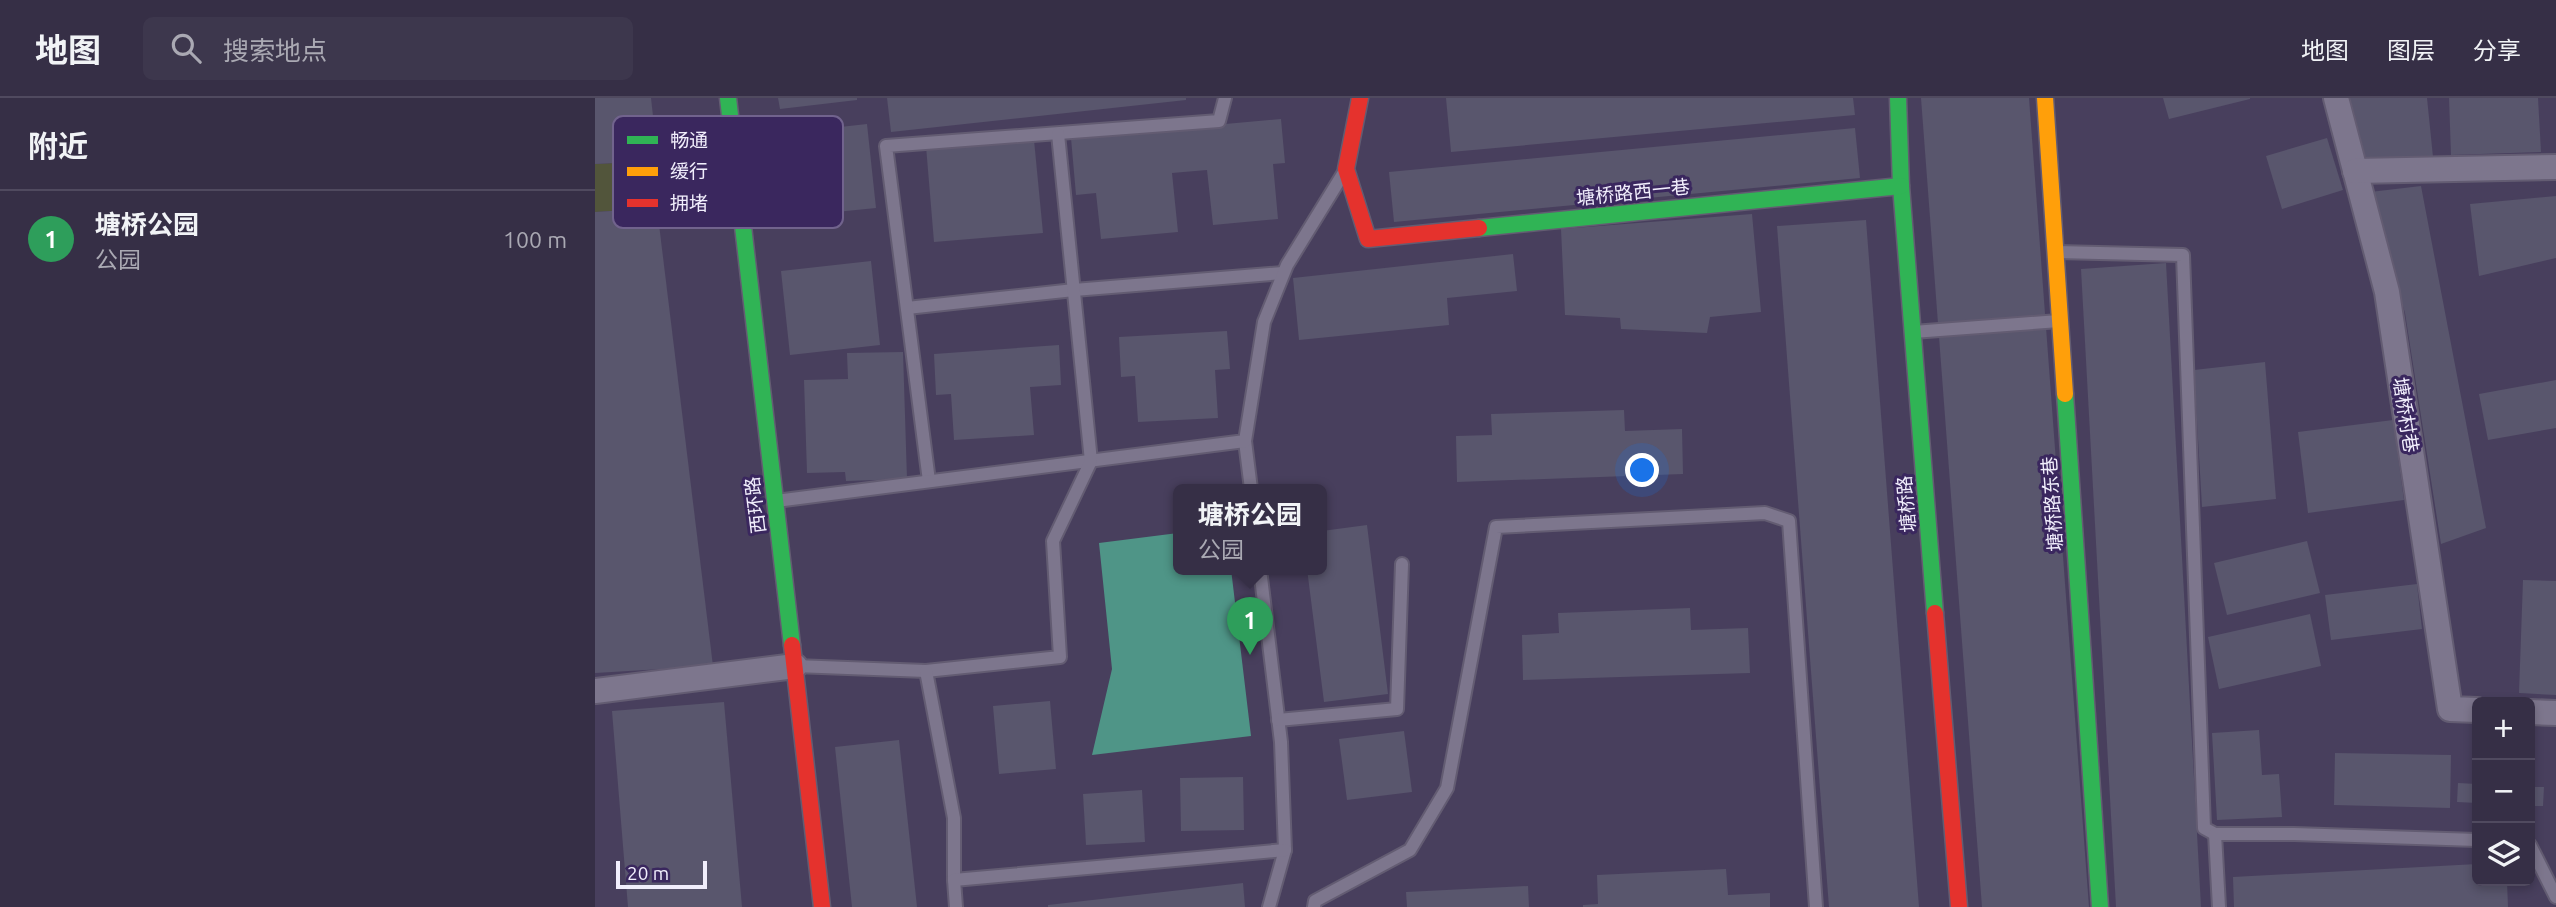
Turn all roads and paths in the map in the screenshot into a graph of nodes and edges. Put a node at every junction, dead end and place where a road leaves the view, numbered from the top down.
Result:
1 (728, 98) edge
2 (1225, 98) edge
3 (1360, 98) edge
4 (1898, 98) edge
5 (2045, 98) edge
6 (2336, 98) edge
7 (730, 116) edge
8 (1058, 134) junction
9 (2556, 167) edge
10 (1346, 169) junction
11 (2355, 172) junction
12 (1901, 186) junction
13 (743, 228) edge
14 (2057, 252) junction
15 (1283, 273) junction
16 (1074, 290) junction
17 (907, 309) junction
18 (2061, 321) junction
19 (1913, 332) junction
20 (1245, 442) junction
21 (1091, 461) junction
22 (929, 481) junction
23 (1250, 484) edge
24 (775, 501) junction
25 (1402, 564) dead end
26 (1261, 575) edge
27 (795, 666) junction
28 (926, 671) junction
29 (595, 691) edge
30 (2472, 710) edge
31 (2535, 712) edge
32 (2556, 713) edge
33 (1278, 720) junction
34 (2215, 834) junction
35 (2472, 840) edge
36 (1285, 850) junction
37 (2535, 855) edge
38 (954, 880) junction
39 (2556, 897) edge
40 (822, 907) edge
41 (956, 907) edge
42 (1269, 907) edge
43 (1314, 907) edge
44 (1816, 907) edge
45 (1959, 907) edge
46 (2100, 907) edge
47 (2219, 907) edge

1 - 7 street, 西环路
2 - 8 lane
3 - 10 street
4 - 12 street, 塘桥路
5 - 14 street, 塘桥路东巷
6 - 11 street, 塘桥村巷
8 - 16 lane
8 - 17 lane
9 - 11 street
10 - 12 street, 塘桥路西一巷
10 - 15 lane
11 - 30 street, 塘桥村巷
12 - 19 street, 塘桥路
13 - 24 street, 西环路
14 - 18 street, 塘桥路东巷
14 - 34 lane
15 - 16 lane
15 - 20 lane
16 - 17 lane
16 - 21 lane
17 - 22 lane
18 - 19 lane
18 - 46 street, 塘桥路东巷
19 - 45 street, 塘桥路
20 - 21 lane
20 - 23 lane
21 - 22 lane
21 - 28 lane
22 - 24 lane
24 - 27 street, 西环路
25 - 33 lane
26 - 33 lane
27 - 28 lane
27 - 29 street
27 - 40 street, 西环路
28 - 38 lane
31 - 32 street
33 - 36 lane
34 - 35 lane
34 - 47 lane
36 - 38 lane
36 - 42 lane
37 - 39 lane
38 - 41 lane
43 - 44 lane

